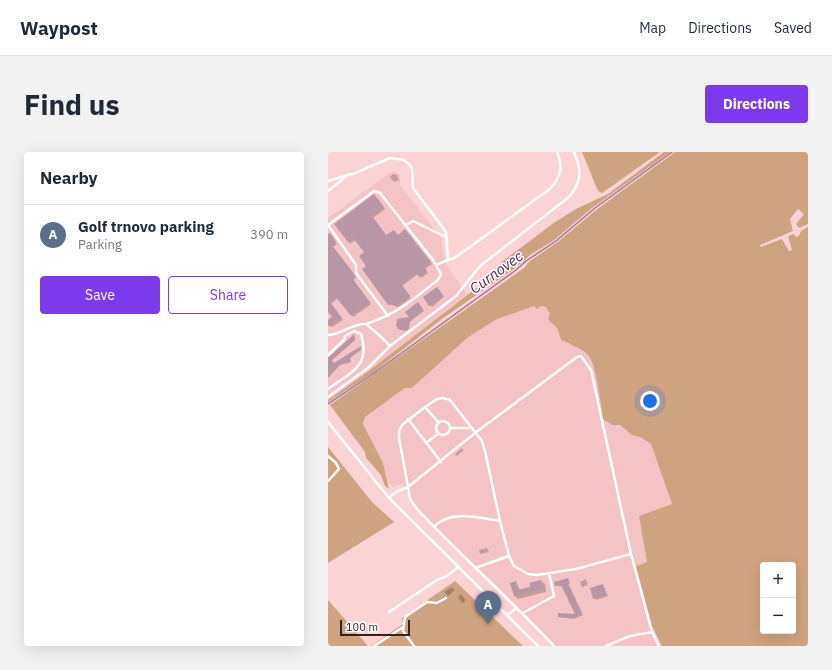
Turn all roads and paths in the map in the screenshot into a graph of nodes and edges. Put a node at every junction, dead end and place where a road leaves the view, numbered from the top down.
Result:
1 (557, 152) edge
2 (574, 152) edge
3 (346, 176) junction
4 (328, 181) edge
5 (328, 191) edge
6 (328, 225) edge
7 (406, 225) junction
8 (446, 237) junction
9 (448, 260) junction
10 (436, 265) junction
11 (388, 316) junction
12 (366, 324) junction
13 (328, 335) edge
14 (390, 346) junction
15 (328, 355) edge
16 (328, 389) edge
17 (328, 397) edge
18 (425, 407) junction
19 (408, 420) junction
20 (328, 422) edge
21 (438, 422) junction
22 (450, 428) junction
23 (472, 428) junction
24 (475, 433) junction
25 (438, 434) junction
26 (426, 443) junction
27 (328, 456) edge
28 (441, 462) junction
29 (328, 480) edge
30 (408, 487) junction
31 (389, 498) junction
32 (500, 521) junction
33 (434, 527) junction
34 (631, 554) junction
35 (509, 556) junction
36 (458, 567) junction
37 (474, 568) junction
38 (549, 573) junction
39 (446, 598) dead end
40 (516, 608) junction
41 (390, 612) dead end
42 (523, 613) junction
43 (508, 615) junction
44 (403, 627) junction
45 (652, 632) junction
46 (374, 646) edge
47 (414, 646) edge
48 (538, 646) edge
49 (554, 646) edge
50 (606, 646) edge
51 (659, 646) edge

1 - 9 lane
2 - 14 lane
3 - 4 lane
3 - 5 lane
3 - 8 lane
6 - 7 lane
6 - 11 lane
7 - 8 lane
7 - 10 lane
8 - 9 lane
9 - 10 lane
10 - 11 lane
11 - 12 lane
12 - 13 lane
12 - 14 lane
14 - 17 lane
15 - 16 lane
18 - 19 lane
18 - 21 lane
18 - 23 lane
19 - 26 lane
19 - 30 lane
20 - 31 lane
21 - 22 lane
21 - 25 lane
22 - 23 lane
22 - 25 lane
23 - 24 lane
24 - 28 lane
24 - 32 lane
24 - 34 lane
25 - 26 lane
26 - 28 lane
27 - 29 lane
28 - 30 lane
30 - 31 lane
30 - 33 lane
31 - 36 lane
32 - 33 lane
32 - 35 lane
33 - 37 lane
34 - 38 lane
34 - 45 lane
35 - 37 lane
35 - 38 lane
36 - 41 lane
36 - 43 lane
37 - 40 lane
38 - 42 lane
39 - 44 lane
40 - 42 lane
40 - 43 lane
42 - 49 lane
43 - 48 lane
44 - 46 lane
44 - 47 lane
45 - 50 lane
45 - 51 lane

